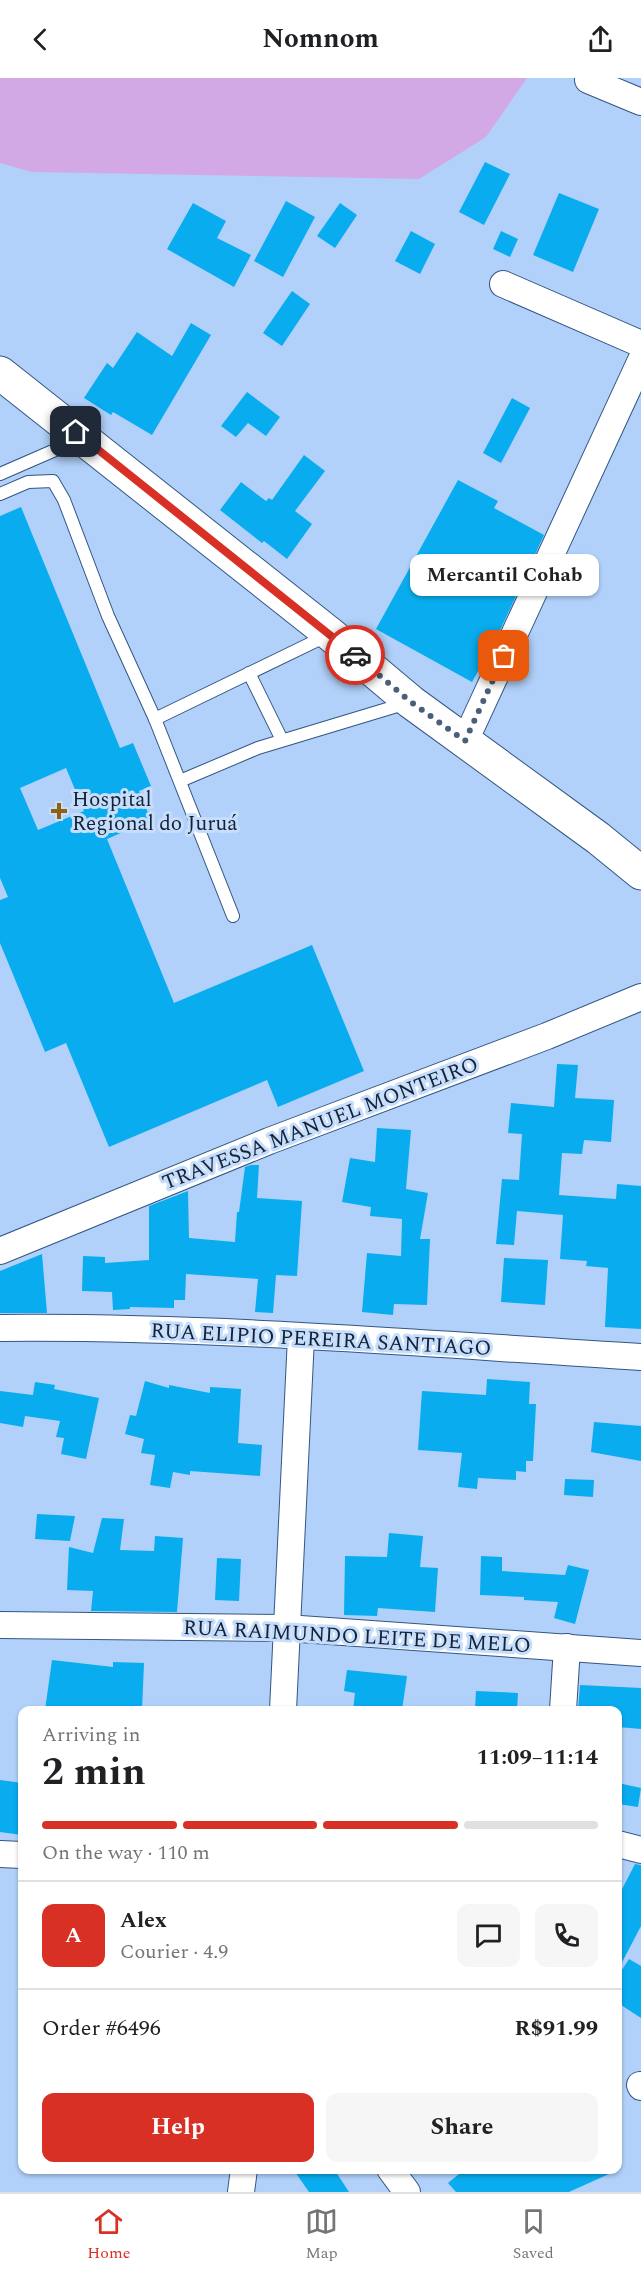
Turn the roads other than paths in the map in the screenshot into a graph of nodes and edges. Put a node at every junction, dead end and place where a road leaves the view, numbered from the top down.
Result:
1 (588, 80) dead end
2 (641, 102) edge
3 (503, 284) dead end
4 (641, 344) edge
5 (641, 360) edge
6 (0, 373) edge
7 (94, 447) junction
8 (0, 474) edge
9 (0, 494) edge
10 (330, 634) junction
11 (249, 673) junction
12 (411, 702) junction
13 (155, 719) junction
14 (282, 740) junction
15 (465, 741) junction
16 (180, 781) junction
17 (641, 873) edge
18 (233, 916) dead end
19 (641, 997) edge
20 (0, 1251) edge
21 (0, 1328) edge
22 (301, 1337) junction
23 (641, 1358) edge
24 (0, 1625) edge
25 (286, 1628) junction
26 (567, 1647) junction
27 (641, 1653) edge
28 (283, 1706) edge
29 (563, 1706) edge
30 (622, 1845) edge
31 (641, 1850) edge
32 (0, 1854) edge
33 (18, 1855) edge
34 (243, 2174) edge
35 (394, 2174) edge
36 (241, 2192) edge
37 (407, 2192) edge

1 - 2 street
3 - 4 street
5 - 15 street
6 - 7 main road
7 - 8 lane
7 - 10 main road
9 - 13 lane
10 - 11 lane
10 - 12 main road
11 - 13 lane
11 - 14 lane
12 - 14 lane
12 - 15 main road
13 - 16 lane
14 - 16 lane
15 - 17 main road
16 - 18 lane
19 - 20 street, TRAVESSA MANUEL MONTEIRO
21 - 22 street, RUA ELIPIO PEREIRA SANTIAGO
22 - 23 street, RUA ELIPIO PEREIRA SANTIAGO
22 - 25 street
24 - 25 street, RUA RAIMUNDO LEITE DE MELO
25 - 26 street, RUA RAIMUNDO LEITE DE MELO
25 - 28 street
26 - 27 street, RUA RAIMUNDO LEITE DE MELO
26 - 29 street
30 - 31 street
32 - 33 street
34 - 36 street
35 - 37 street

